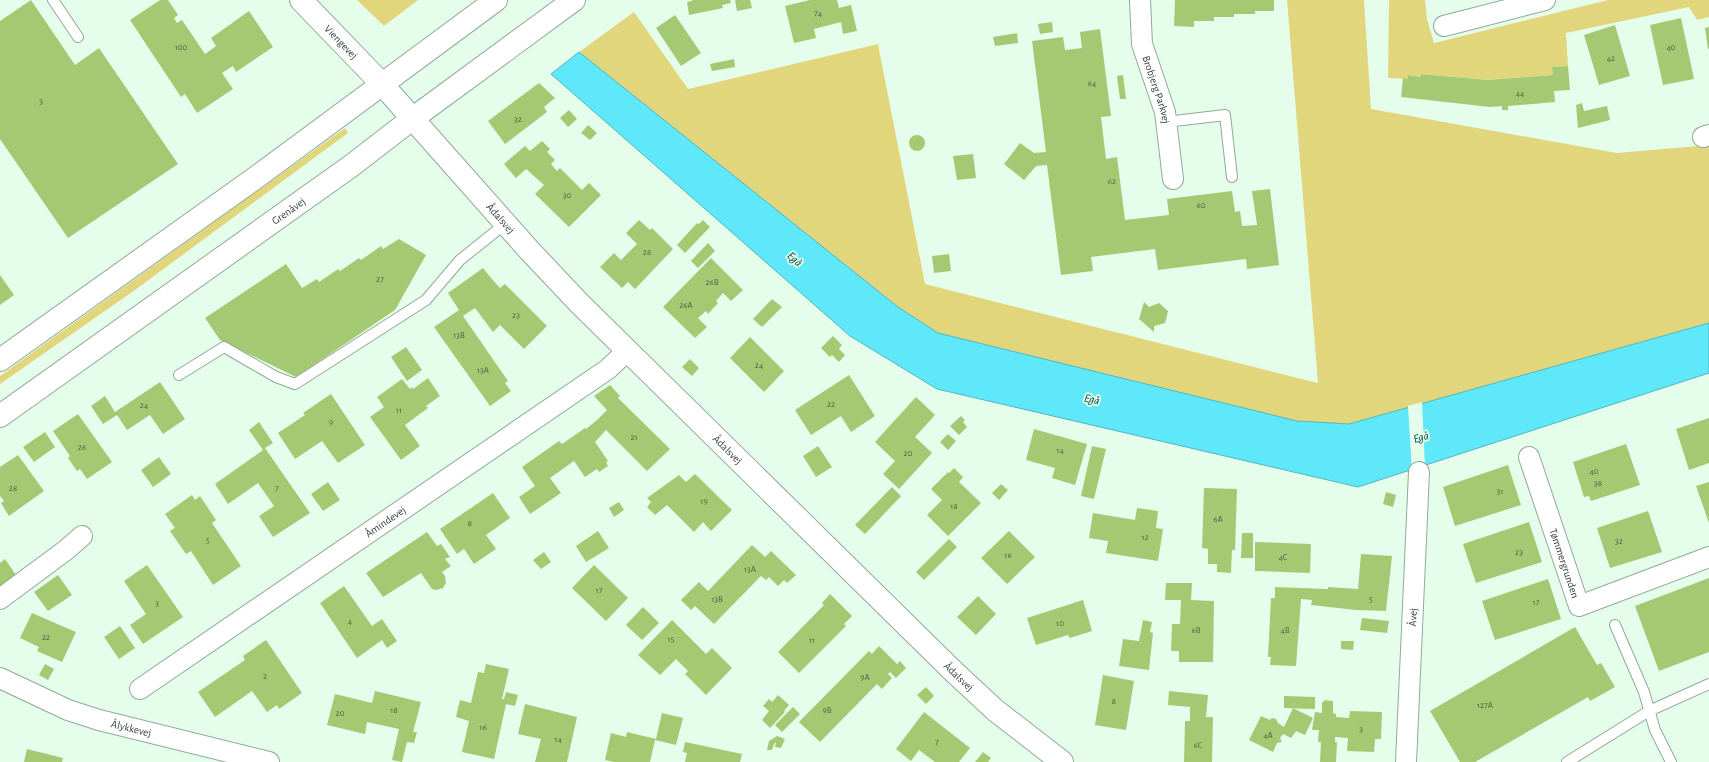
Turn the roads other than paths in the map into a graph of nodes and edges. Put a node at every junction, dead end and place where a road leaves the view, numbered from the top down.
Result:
1 (53, 0) edge
2 (301, 0) edge
3 (574, 0) edge
4 (1140, 0) edge
5 (1545, 0) edge
6 (493, 2) edge
7 (1444, 26) dead end
8 (78, 37) dead end
9 (381, 83) junction
10 (412, 119) junction
11 (1166, 122) junction
12 (1232, 177) dead end
13 (1174, 179) dead end
14 (505, 224) junction
15 (627, 351) junction
16 (0, 360) edge
17 (179, 375) dead end
18 (0, 416) edge
19 (1529, 457) dead end
20 (1419, 472) dead end
21 (82, 536) dead end
22 (1709, 557) edge
23 (0, 599) edge
24 (1615, 625) dead end
25 (0, 678) edge
26 (1709, 684) edge
27 (140, 689) dead end
28 (1649, 711) junction
29 (269, 762) edge
30 (1062, 762) edge
31 (1406, 762) edge
32 (1567, 762) edge
33 (1671, 762) edge

1 - 8 lane
2 - 9 main road, Viengevej
3 - 10 main road, Grenåvej
4 - 11 street, Brobjerg Parkvej
5 - 7 street
6 - 9 main road
9 - 10 main road, Viengevej
9 - 16 main road
10 - 14 main road, Ådalsvej
10 - 18 main road, Grenåvej
11 - 12 lane
11 - 13 street, Brobjerg Parkvej
14 - 15 main road, Ådalsvej
14 - 17 lane
15 - 27 street, Åmindevej
15 - 30 main road, Ådalsvej
19 - 22 street, Tømmergrunden
20 - 31 street, Åvej
21 - 23 street
24 - 28 lane
25 - 29 street, Ålykkevej
26 - 28 lane
28 - 32 lane
28 - 33 lane

